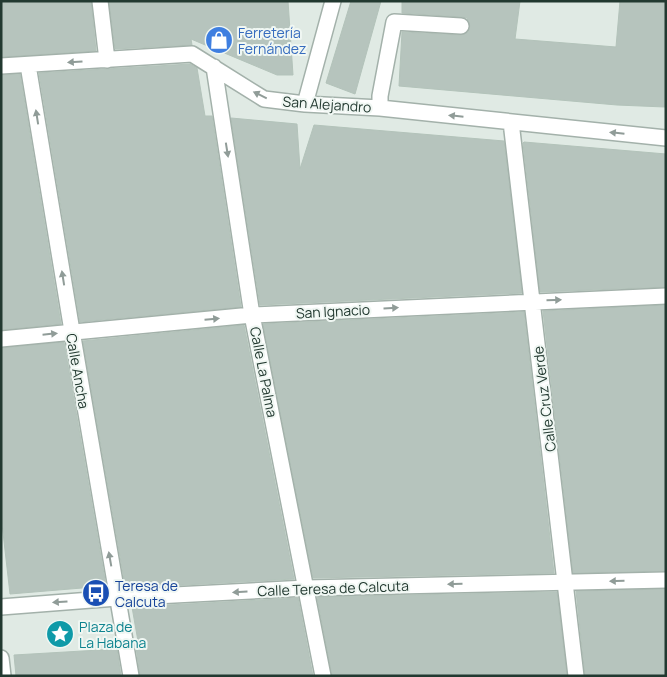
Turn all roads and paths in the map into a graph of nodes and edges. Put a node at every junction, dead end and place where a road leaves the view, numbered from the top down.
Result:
1 (100, 1) edge
2 (332, 1) edge
3 (461, 26) dead end
4 (107, 60) junction
5 (28, 65) junction
6 (1, 66) edge
7 (214, 67) junction
8 (305, 104) junction
9 (380, 108) junction
10 (511, 122) junction
11 (666, 138) edge
12 (666, 296) edge
13 (533, 301) junction
14 (252, 315) junction
15 (72, 331) junction
16 (1, 339) edge
17 (666, 580) edge
18 (566, 582) junction
19 (306, 588) junction
20 (117, 598) junction
21 (1, 607) edge
22 (1, 658) edge
23 (3, 676) edge
24 (131, 676) edge
25 (323, 676) edge
26 (576, 676) edge

1 - 4 street
2 - 8 street
3 - 9 street
4 -> 5 street, San Alejandro
4 - 7 street, San Alejandro
5 - 6 street, San Alejandro
15 -> 5 street, Calle Ancha
8 -> 7 street, San Alejandro
7 -> 14 street, Calle La Palma
8 - 9 street, San Alejandro
10 -> 9 street, San Alejandro
11 -> 10 street, San Alejandro
10 - 13 street, Calle Cruz Verde
13 -> 12 street, San Ignacio
14 -> 13 street, San Ignacio
13 - 18 street, Calle Cruz Verde
15 -> 14 street, San Ignacio
14 - 19 street, Calle La Palma
16 -> 15 street, San Ignacio
20 -> 15 street, Calle Ancha
17 -> 18 street, Calle Teresa de Calcuta
18 -> 19 street, Calle Teresa de Calcuta
18 - 26 street, Calle Cruz Verde
19 -> 20 street, Calle Teresa de Calcuta
19 - 25 street, Calle La Palma
20 -> 21 street, Calle Teresa de Calcuta
20 - 24 street, Calle Ancha
22 - 23 street

